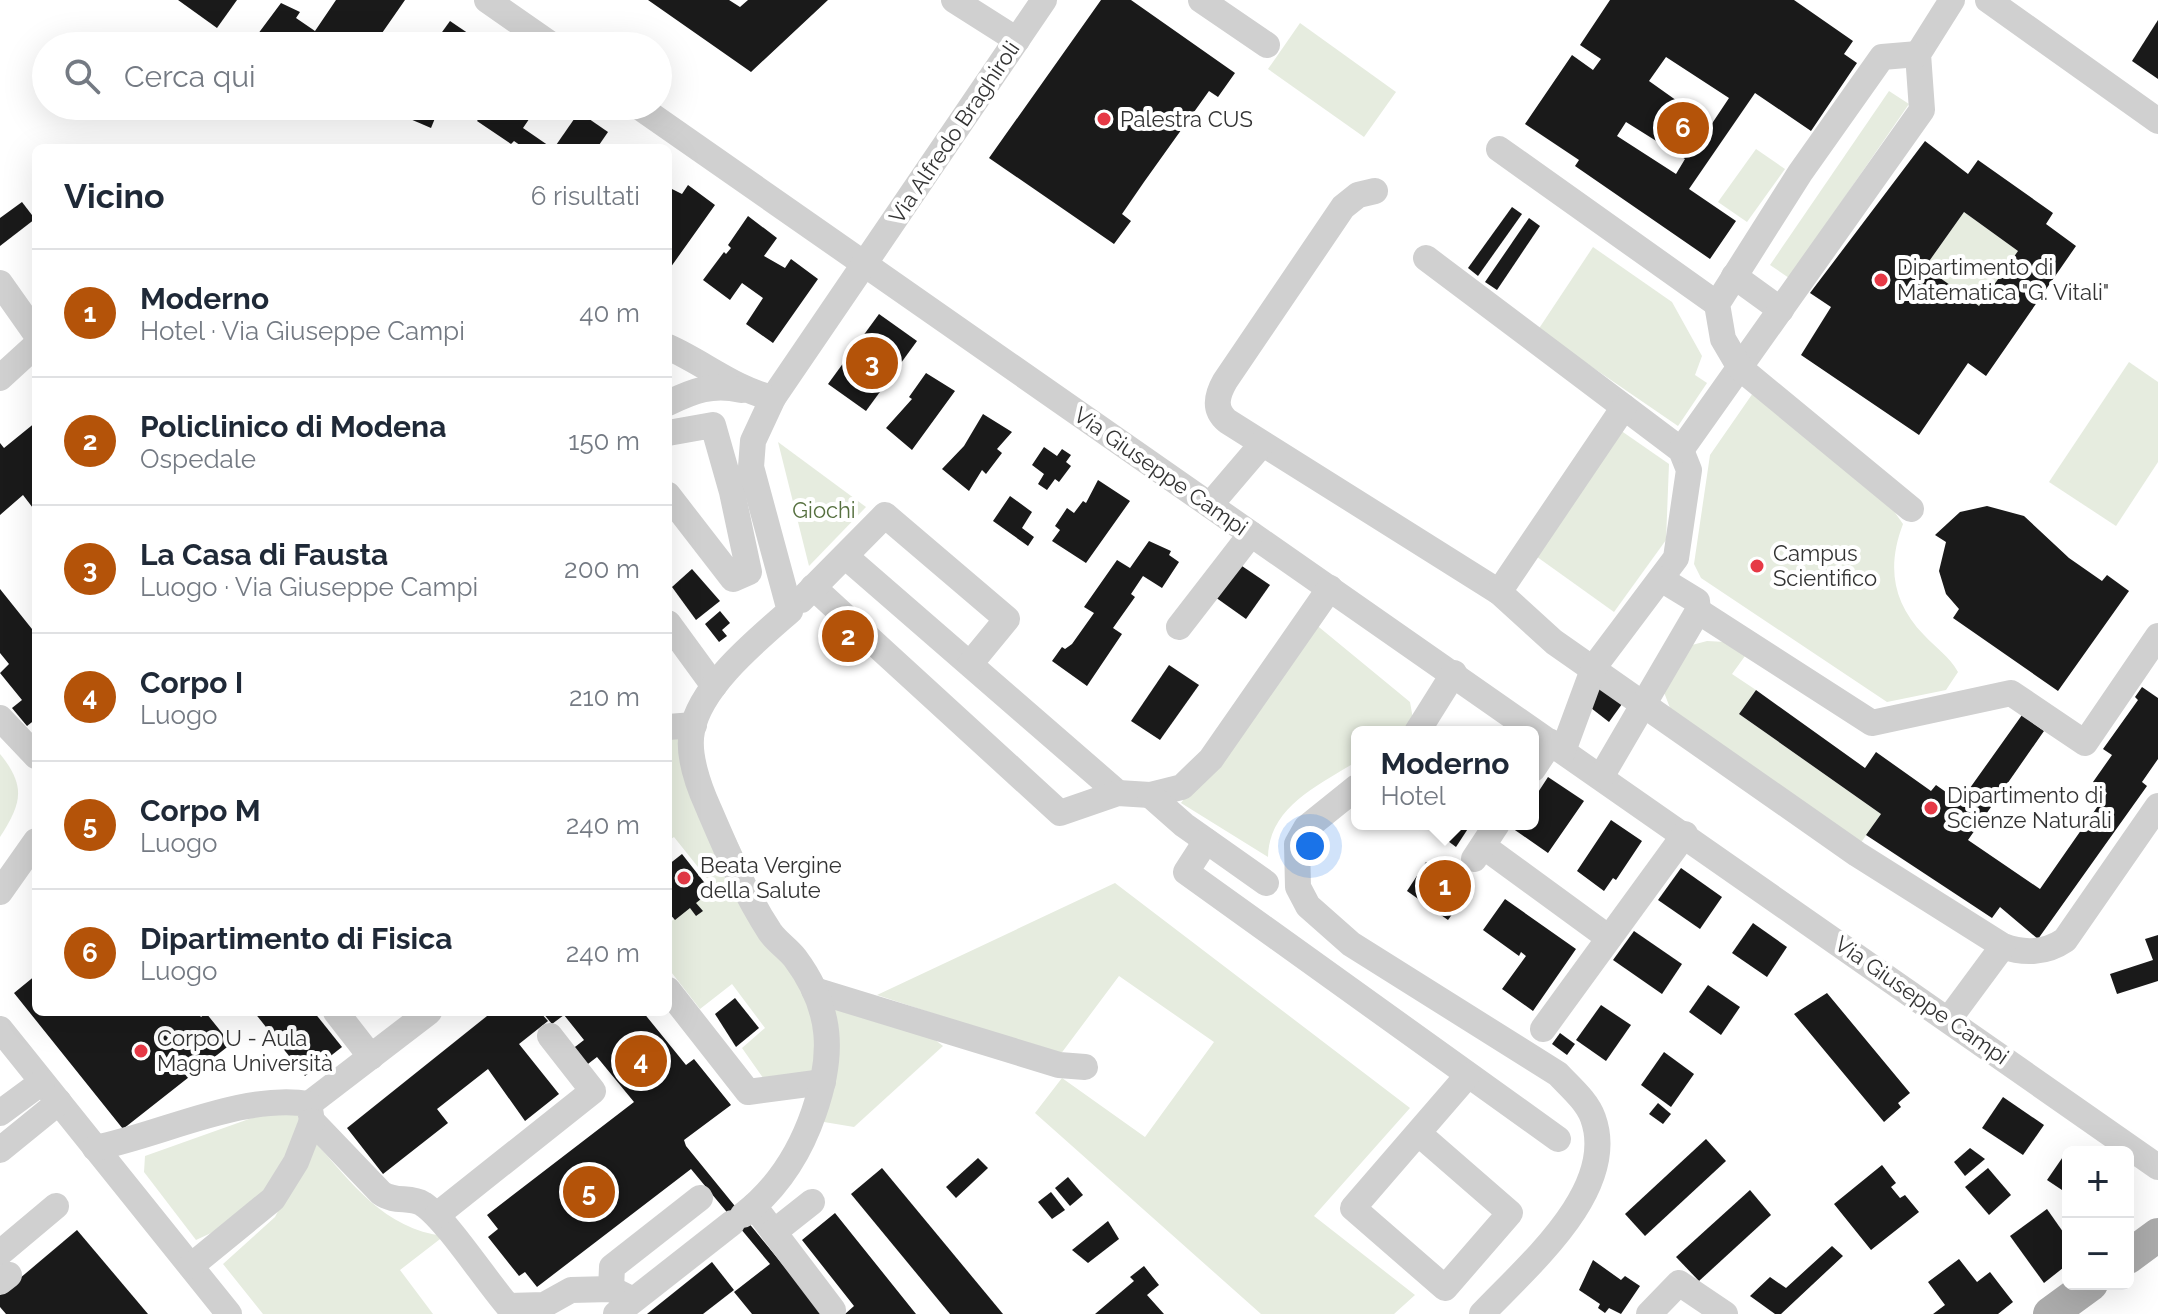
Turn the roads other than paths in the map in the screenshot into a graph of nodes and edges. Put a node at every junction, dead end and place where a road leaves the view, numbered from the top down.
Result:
1 (487, 0) edge
2 (954, 0) edge
3 (1044, 0) edge
4 (1201, 0) edge
5 (1952, 0) edge
6 (1988, 0) edge
7 (533, 32) edge
8 (1017, 40) junction
9 (1267, 45) dead end
10 (1918, 54) junction
11 (658, 120) edge
12 (2158, 121) edge
13 (1499, 149) dead end
14 (1375, 191) dead end
15 (1426, 258) dead end
16 (864, 265) junction
17 (1734, 276) junction
18 (0, 283) edge
19 (1717, 304) junction
20 (1781, 310) junction
21 (32, 328) edge
22 (32, 349) edge
23 (672, 349) edge
24 (1740, 368) junction
25 (0, 378) edge
26 (760, 395) junction
27 (672, 401) edge
28 (1624, 407) junction
29 (672, 432) edge
30 (1262, 444) junction
31 (1681, 450) junction
32 (744, 489) junction
33 (672, 500) edge
34 (1210, 505) junction
35 (1911, 509) dead end
36 (1251, 534) junction
37 (845, 556) junction
38 (1661, 579) junction
39 (813, 587) junction
40 (1330, 588) junction
41 (1499, 592) junction
42 (790, 611) junction
43 (1698, 611) junction
44 (1179, 627) dead end
45 (672, 628) edge
46 (2158, 636) edge
47 (970, 664) junction
48 (1594, 667) junction
49 (1454, 673) junction
50 (714, 686) junction
51 (1644, 705) junction
52 (0, 718) edge
53 (681, 726) edge
54 (1421, 726) edge
55 (1529, 726) edge
56 (1539, 733) edge
57 (1557, 746) junction
58 (32, 752) edge
59 (1539, 763) edge
60 (1601, 777) junction
61 (1351, 792) edge
62 (1118, 793) junction
63 (1150, 795) junction
64 (2158, 806) edge
65 (1685, 834) junction
66 (1206, 841) junction
67 (1485, 843) edge
68 (32, 847) edge
69 (1266, 883) dead end
70 (0, 892) edge
71 (1609, 938) junction
72 (2003, 946) junction
73 (814, 990) junction
74 (672, 995) edge
75 (339, 1016) edge
76 (424, 1016) edge
77 (1949, 1019) junction
78 (0, 1029) edge
79 (1543, 1029) dead end
80 (550, 1036) dead end
81 (371, 1057) junction
82 (1085, 1067) dead end
83 (1468, 1075) junction
84 (823, 1082) junction
85 (51, 1092) junction
86 (305, 1109) junction
87 (0, 1113) edge
88 (1418, 1133) junction
89 (1558, 1139) dead end
90 (95, 1148) junction
91 (0, 1150) edge
92 (2158, 1167) edge
93 (700, 1198) dead end
94 (812, 1202) dead end
95 (56, 1206) dead end
96 (437, 1215) junction
97 (743, 1215) junction
98 (774, 1232) junction
99 (2158, 1235) edge
100 (2134, 1253) edge
101 (191, 1266) junction
102 (3, 1270) edge
103 (2083, 1290) edge
104 (620, 1301) edge
105 (833, 1310) dead end
106 (229, 1314) edge
107 (1482, 1314) edge
108 (1649, 1314) edge
109 (1725, 1314) edge
110 (2050, 1314) edge

1 - 7 street
2 - 8 street
3 - 8 street, Via Alfredo Braghiroli
4 - 9 street
5 - 10 street
6 - 12 street
8 - 16 street, Via Alfredo Braghiroli
10 - 17 street
10 - 20 street
11 - 16 street, Via Giuseppe Campi
13 - 19 street
14 - 30 street
15 - 28 street
16 - 26 street, Via Alfredo Braghiroli
16 - 34 street, Via Giuseppe Campi
17 - 19 street
17 - 20 street
18 - 21 street
19 - 24 street
20 - 24 street
22 - 25 street
23 - 26 street
24 - 31 street
24 - 35 street
26 - 27 street
26 - 32 street, Via Alfredo Braghiroli
28 - 31 street
28 - 41 street
29 - 32 street
30 - 34 street
30 - 41 street
31 - 38 street
32 - 33 street
32 - 42 street
34 - 36 street, Via Giuseppe Campi
36 - 40 street, Via Giuseppe Campi
36 - 44 street
37 - 39 street
37 - 47 street
37 - 47 street
38 - 43 street
38 - 48 street
39 - 42 street
39 - 62 street
40 - 49 street, Via Giuseppe Campi
40 - 63 street
41 - 48 street
42 - 50 street
43 - 46 street
43 - 51 street
45 - 50 street
47 - 62 street
48 - 51 street
48 - 57 street
49 - 54 street
49 - 55 street, Via Giuseppe Campi
50 - 53 street
51 - 60 street
51 - 72 street
52 - 58 street
53 - 73 street
56 - 57 street, Via Giuseppe Campi
57 - 59 street
57 - 60 street, Via Giuseppe Campi
60 - 65 street, Via Giuseppe Campi
61 - 107 street
62 - 63 street
63 - 66 street
64 - 72 street
65 - 71 street
65 - 77 street, Via Giuseppe Campi
66 - 69 street
66 - 83 street
67 - 71 street
68 - 70 street
71 - 79 street
72 - 77 street
73 - 82 street
73 - 84 street
74 - 84 street
75 - 81 street
76 - 81 street
77 - 92 street, Via Giuseppe Campi
78 - 85 street
80 - 96 street
81 - 86 street
83 - 88 street
83 - 89 street
84 - 97 street
85 - 87 street
85 - 90 street
85 - 91 street
86 - 90 street
86 - 96 street
86 - 101 street
88 - 88 street
90 - 101 street
93 - 104 street
94 - 98 street
95 - 102 street
96 - 104 street
97 - 98 street
97 - 104 street
98 - 105 street
99 - 100 main road
101 - 106 street
103 - 110 main road
108 - 109 street

